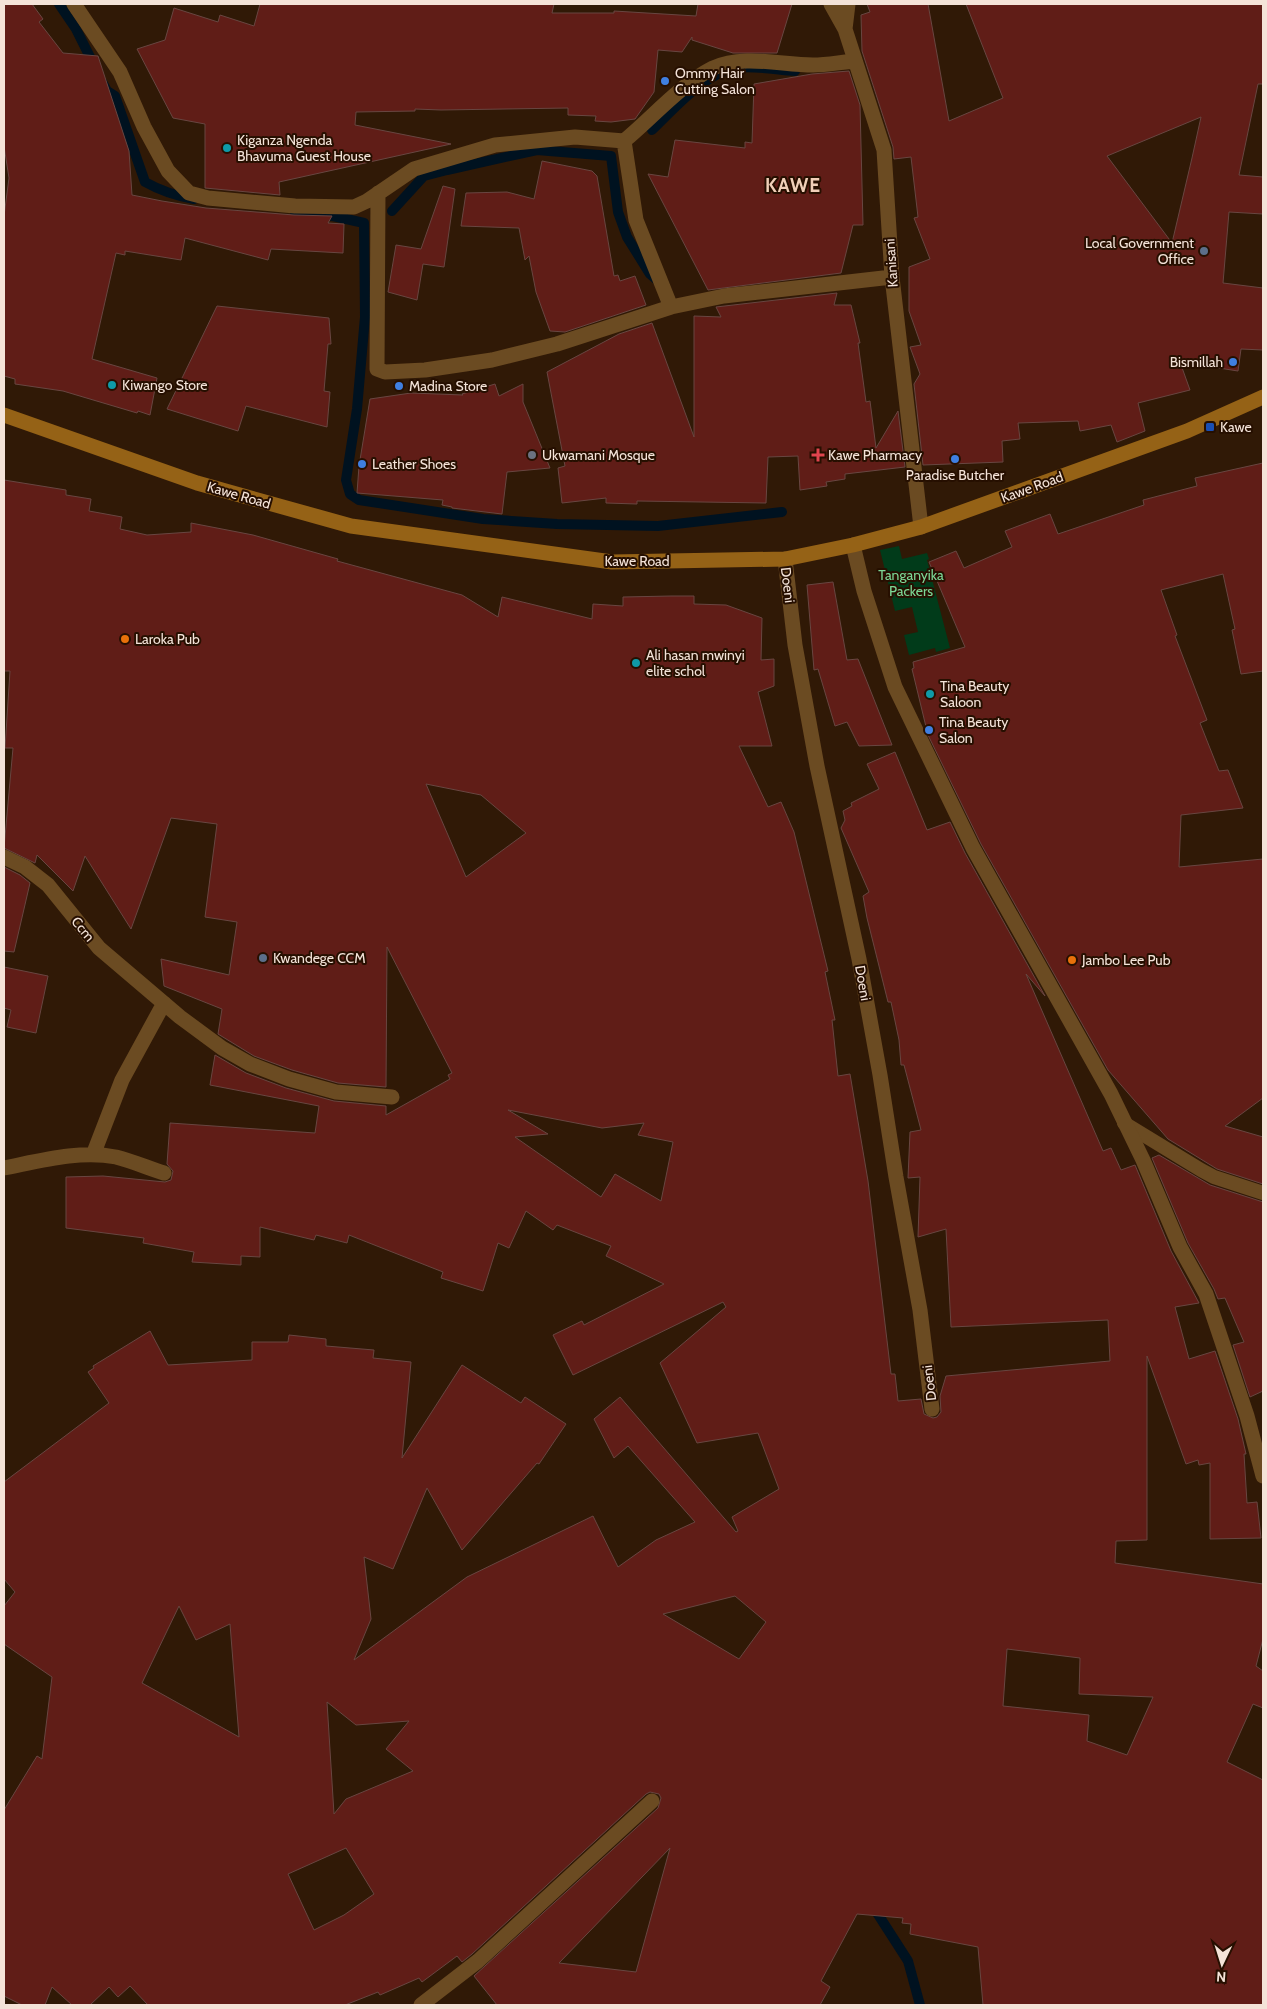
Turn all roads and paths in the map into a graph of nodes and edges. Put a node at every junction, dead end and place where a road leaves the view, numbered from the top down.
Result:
1 (74, 4) edge
2 (831, 4) edge
3 (848, 4) edge
4 (845, 29) junction
5 (855, 61) junction
6 (624, 141) junction
7 (378, 193) junction
8 (892, 277) junction
9 (670, 307) junction
10 (1263, 397) edge
11 (4, 415) edge
12 (921, 527) junction
13 (853, 545) junction
14 (784, 559) junction
15 (4, 857) edge
16 (164, 1003) junction
17 (392, 1097) dead end
18 (1124, 1123) junction
19 (93, 1155) junction
20 (4, 1168) edge
21 (164, 1173) dead end
22 (1263, 1193) edge
23 (932, 1409) dead end
24 (1263, 1476) edge
25 (652, 1801) dead end
26 (421, 2005) edge

1 - 7 street
2 - 4 street
3 - 4 street, Kanisani
4 - 5 street, Kanisani
5 - 6 street
5 - 8 street, Kanisani
6 - 7 street
6 - 9 street
7 - 9 street
8 - 9 street
8 - 12 street, Kanisani
10 - 12 main road, Kawe Road
11 - 14 main road, Kawe Road
12 - 13 main road, Kawe Road
13 - 14 main road, Kawe Road
13 - 18 street
14 - 23 street, Doeni
15 - 16 street, Ccm
16 - 17 street, Ccm
16 - 19 street
18 - 22 lane
18 - 24 street
19 - 20 street
19 - 21 street
25 - 26 street

